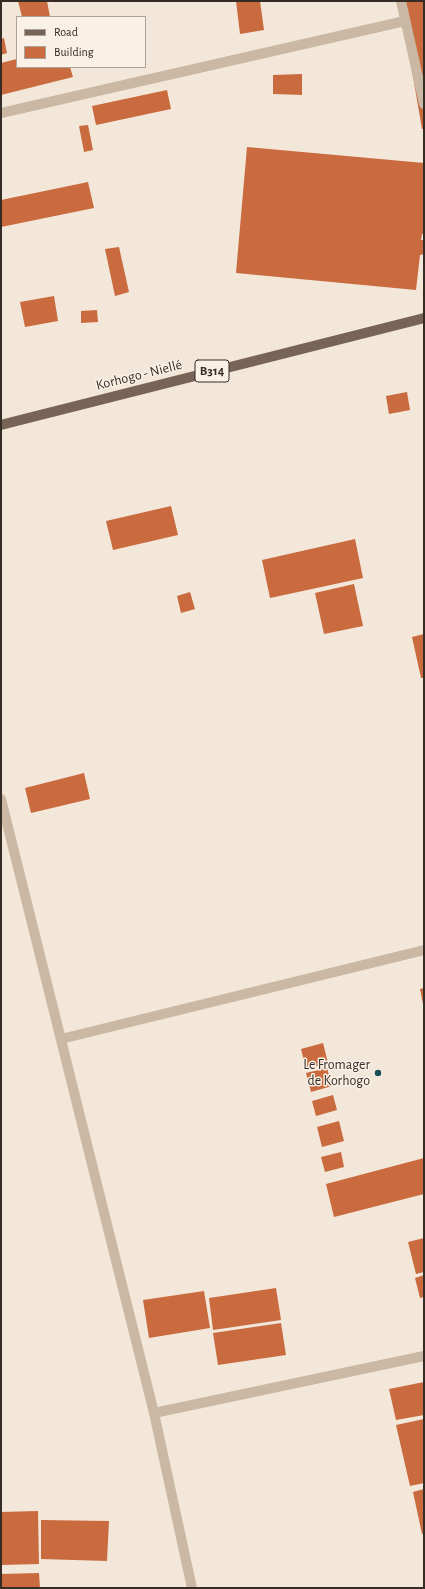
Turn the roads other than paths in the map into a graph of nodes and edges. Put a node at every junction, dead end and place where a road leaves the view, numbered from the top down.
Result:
1 (401, 1) edge
2 (405, 21) junction
3 (424, 104) edge
4 (1, 113) edge
5 (424, 318) edge
6 (1, 425) edge
7 (1, 799) edge
8 (424, 950) edge
9 (61, 1039) junction
10 (424, 1356) edge
11 (154, 1413) junction
12 (192, 1588) edge

1 - 2 street
2 - 3 street
2 - 4 street
5 - 6 main road, Korhogo - Niellé / B314
7 - 9 street
8 - 9 street
9 - 11 street
10 - 11 street
11 - 12 street

